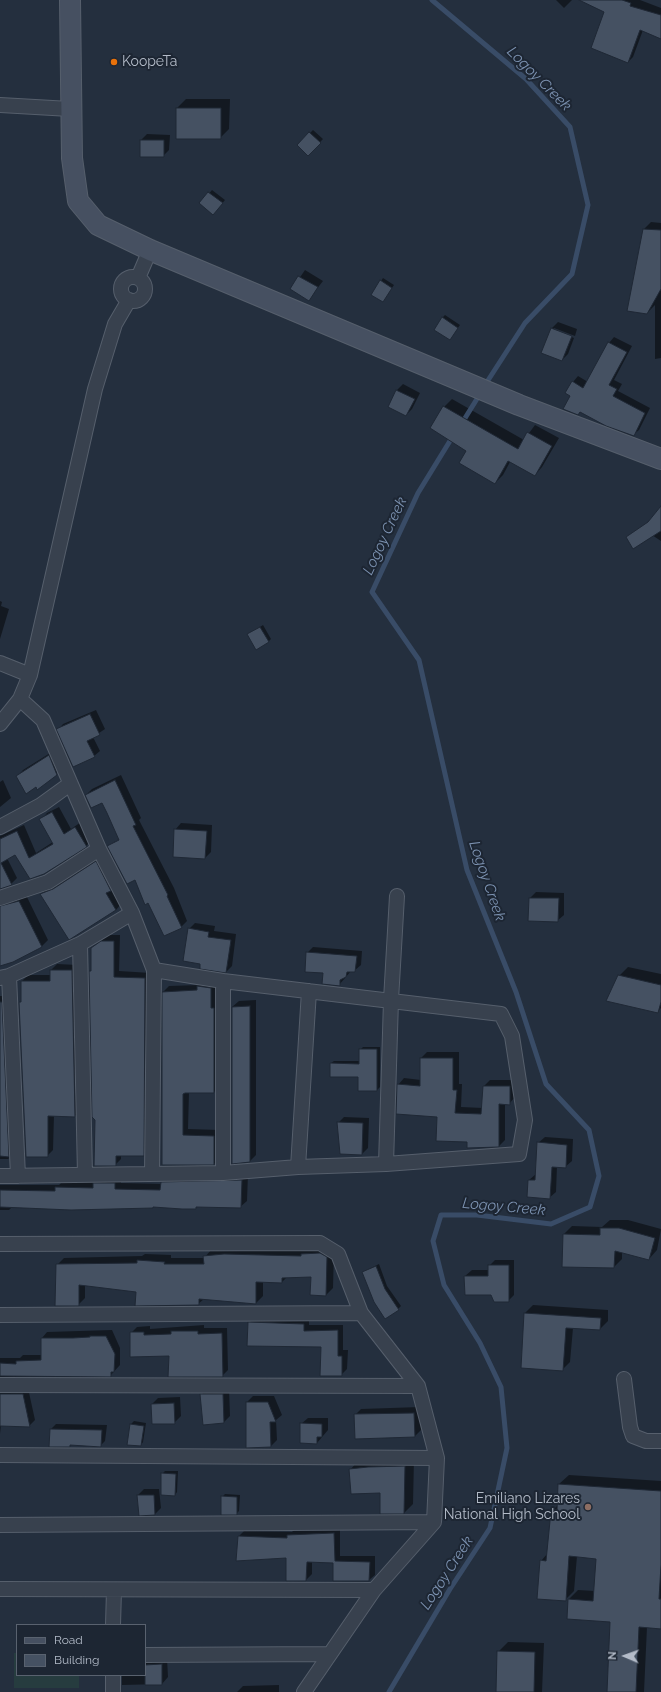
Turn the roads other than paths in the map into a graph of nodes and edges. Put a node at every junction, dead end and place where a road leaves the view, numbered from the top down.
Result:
1 (70, 0) edge
2 (0, 105) edge
3 (70, 109) junction
4 (150, 250) junction
5 (661, 459) edge
6 (0, 663) edge
7 (30, 675) junction
8 (20, 699) junction
9 (0, 724) edge
10 (70, 784) junction
11 (0, 827) edge
12 (99, 849) junction
13 (397, 896) dead end
14 (0, 898) edge
15 (132, 913) junction
16 (80, 944) junction
17 (154, 970) junction
18 (4, 977) edge
19 (223, 981) junction
20 (309, 991) junction
21 (391, 1000) junction
22 (386, 1164) junction
23 (298, 1167) junction
24 (223, 1173) junction
25 (152, 1174) junction
26 (85, 1175) junction
27 (0, 1176) edge
28 (18, 1176) junction
29 (0, 1244) edge
30 (361, 1313) junction
31 (0, 1315) edge
32 (624, 1379) dead end
33 (0, 1385) edge
34 (418, 1386) junction
35 (661, 1441) edge
36 (0, 1455) edge
37 (438, 1458) junction
38 (434, 1522) junction
39 (0, 1525) edge
40 (0, 1589) edge
41 (114, 1590) junction
42 (374, 1590) junction
43 (113, 1624) edge
44 (329, 1654) junction
45 (146, 1655) edge
46 (113, 1676) edge
47 (113, 1692) edge
48 (304, 1692) edge

1 - 3 main road
2 - 3 street
3 - 4 main road
4 - 5 main road
4 - 7 street
6 - 7 street
7 - 8 street
8 - 9 street
8 - 10 street
10 - 11 street
10 - 12 street
12 - 14 street
12 - 15 street
13 - 21 street
15 - 16 street
15 - 17 street
16 - 18 street
16 - 26 street
17 - 19 street
17 - 25 street
18 - 28 street
19 - 20 street
19 - 24 street
20 - 21 street
20 - 23 street
21 - 22 street
21 - 22 street
22 - 23 street
23 - 24 street
24 - 25 street
25 - 26 street
26 - 28 street
27 - 28 street
29 - 30 street
30 - 31 street
30 - 34 street
32 - 35 street
33 - 34 street
34 - 37 street
36 - 37 street
37 - 38 street
38 - 39 street
38 - 42 street
40 - 41 street
41 - 42 street
41 - 43 street
42 - 44 street
44 - 45 street
44 - 48 street
46 - 47 street

